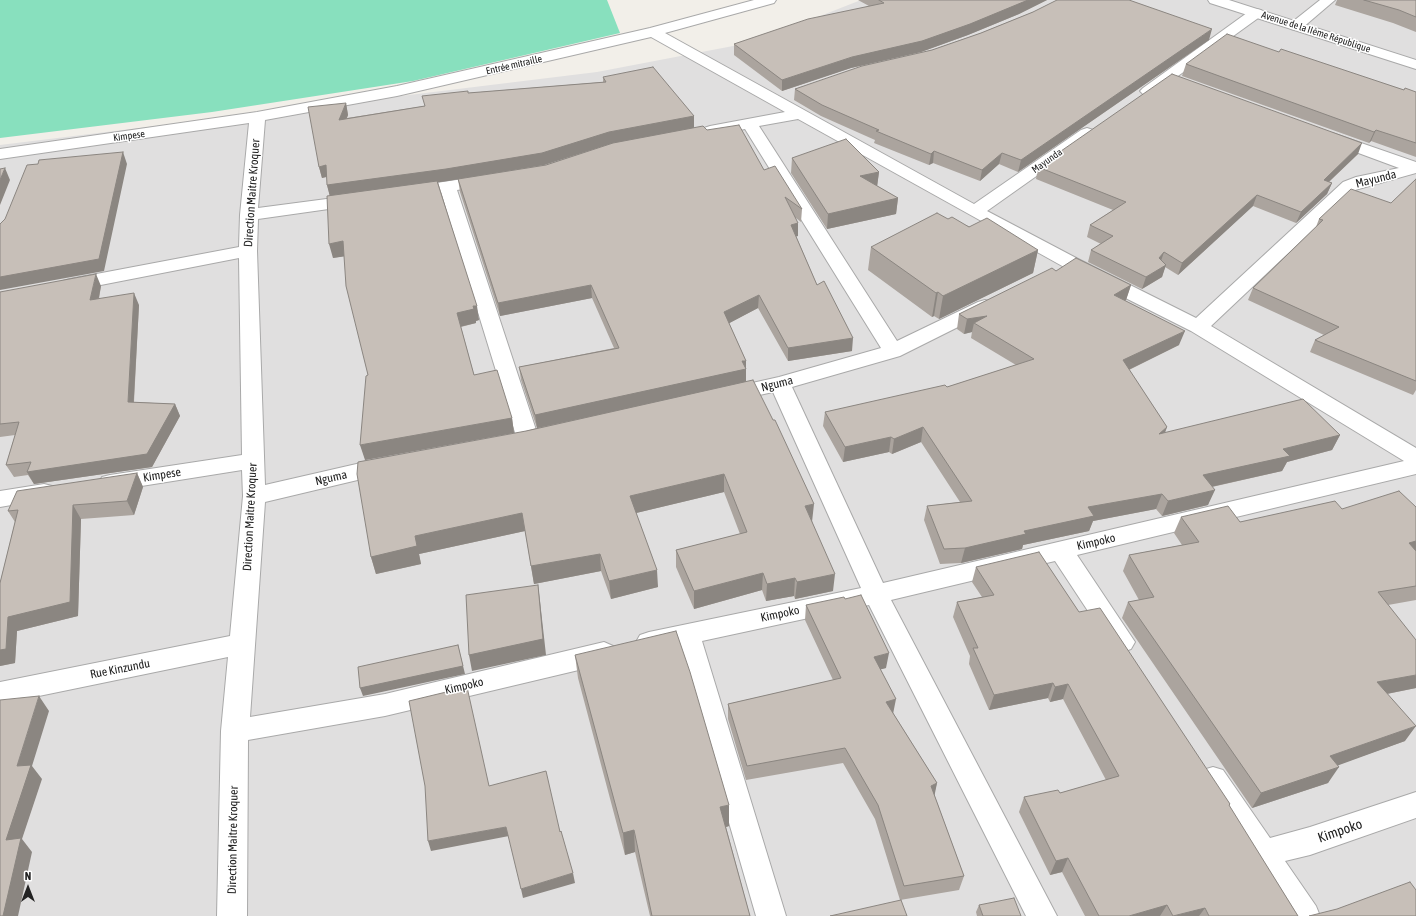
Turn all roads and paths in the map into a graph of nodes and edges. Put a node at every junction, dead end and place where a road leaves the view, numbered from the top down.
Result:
1 (769, 0) edge
2 (1215, 0) edge
3 (1328, 0) edge
4 (1256, 13) junction
5 (1296, 26) junction
6 (653, 32) junction
7 (1416, 65) edge
8 (1167, 77) junction
9 (1182, 83) edge
10 (1138, 98) edge
11 (800, 114) junction
12 (257, 117) junction
13 (750, 124) junction
14 (1100, 124) edge
15 (1317, 132) edge
16 (696, 134) edge
17 (0, 154) edge
18 (1415, 168) edge
19 (501, 178) edge
20 (448, 187) junction
21 (394, 194) edge
22 (371, 198) edge
23 (975, 211) junction
24 (249, 215) junction
25 (248, 251) junction
26 (1071, 263) junction
27 (1050, 273) edge
28 (54, 288) edge
29 (1000, 298) edge
30 (1198, 327) junction
31 (893, 351) junction
32 (780, 384) junction
33 (711, 399) edge
34 (528, 438) edge
35 (1416, 458) edge
36 (254, 461) junction
37 (406, 462) edge
38 (1416, 466) edge
39 (92, 485) edge
40 (61, 490) edge
41 (254, 496) junction
42 (0, 499) edge
43 (1061, 550) junction
44 (876, 594) junction
45 (687, 633) junction
46 (241, 644) junction
47 (1136, 662) edge
48 (0, 693) edge
49 (235, 731) junction
50 (1202, 761) edge
51 (1416, 805) edge
52 (1263, 854) junction
53 (232, 916) edge
54 (771, 916) edge
55 (1042, 916) edge
56 (1305, 916) edge

1 - 6 street, Entrée mitraille
2 - 4 street, Avenue de la IIème République
3 - 5 street
4 - 5 street, Avenue de la IIème République
4 - 8 street
5 - 7 street, Avenue de la IIème République
6 - 11 street
6 - 12 street, Entrée mitraille
8 - 9 street
8 - 10 street
11 - 13 street
11 - 23 street
12 - 17 street, Kimpese
12 - 24 street, Direction Maitre Kroquer
13 - 16 street
13 - 31 street
14 - 23 street, Mayunda
15 - 18 street
18 - 30 street, Mayunda
19 - 20 street
20 - 21 street
20 - 34 street
22 - 24 street
23 - 26 street
24 - 25 street, Direction Maitre Kroquer
25 - 28 street
25 - 36 street, Direction Maitre Kroquer
26 - 27 street
26 - 30 street
29 - 31 street, Nguma
30 - 35 street
31 - 32 street, Nguma
32 - 33 street, Nguma
32 - 44 street
36 - 39 street, Kimpese
36 - 41 street, Direction Maitre Kroquer
37 - 41 street, Nguma
38 - 43 street, Kimpoko
40 - 42 street
41 - 46 street, Direction Maitre Kroquer
43 - 44 street, Kimpoko
43 - 47 street
44 - 45 street, Kimpoko
44 - 55 street
45 - 49 street, Kimpoko
45 - 54 street
46 - 48 street, Rue Kinzundu
46 - 49 street, Direction Maitre Kroquer
49 - 53 street, Direction Maitre Kroquer
50 - 52 street
51 - 52 street, Kimpoko
52 - 56 street

